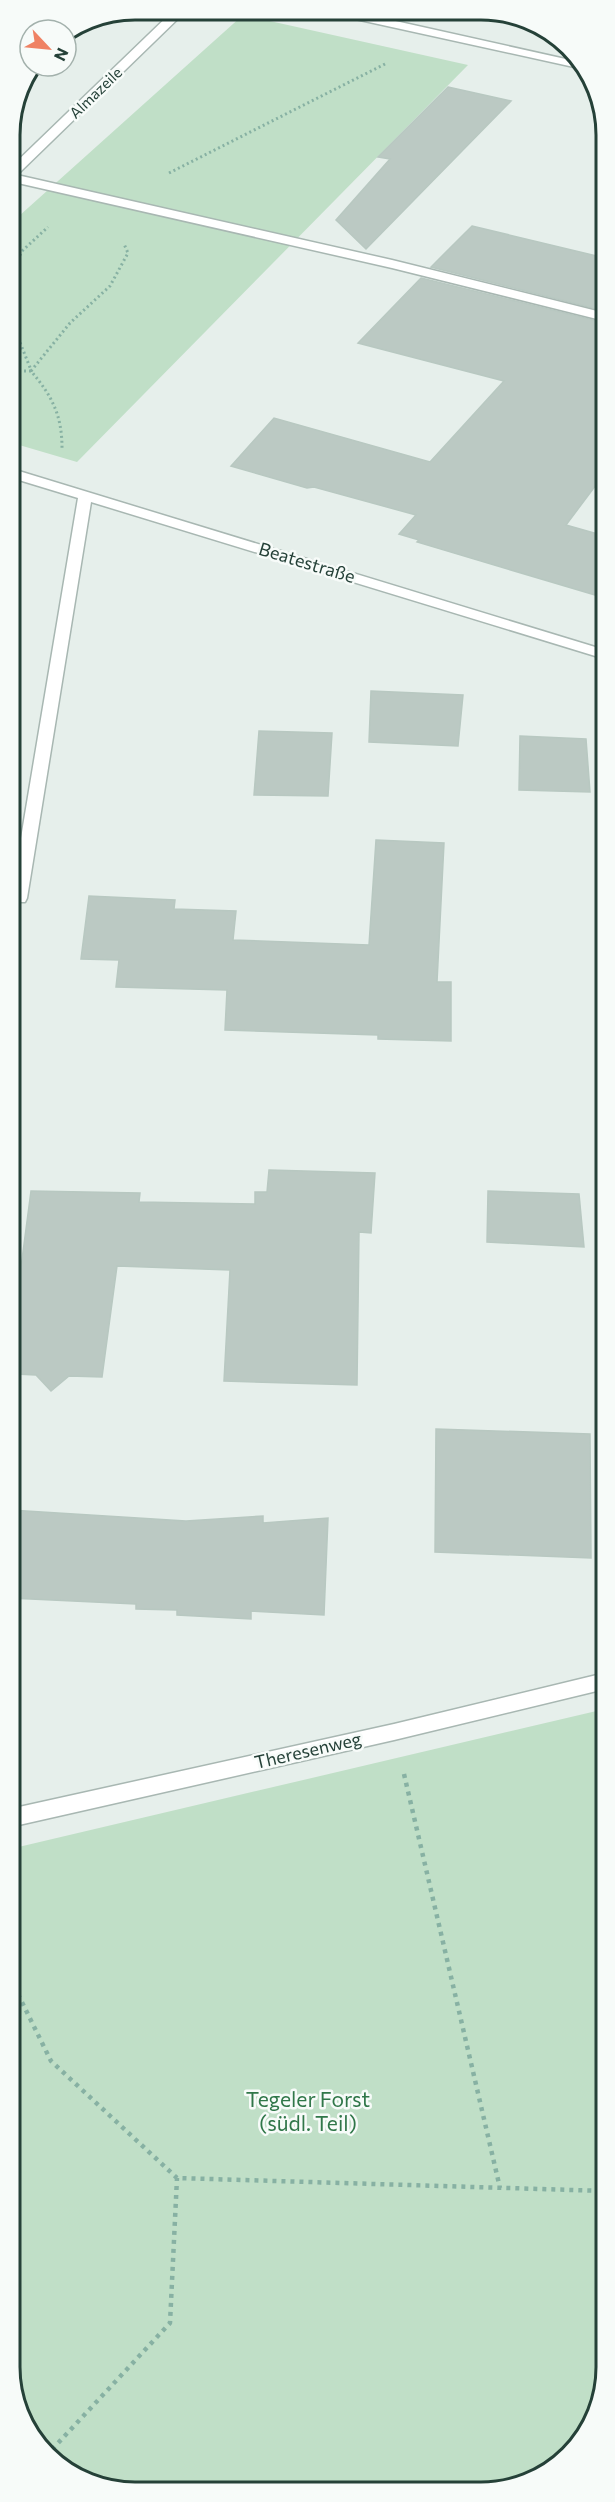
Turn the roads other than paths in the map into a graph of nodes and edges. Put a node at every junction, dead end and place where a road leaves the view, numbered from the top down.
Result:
1 (171, 20) edge
2 (371, 20) edge
3 (571, 64) edge
4 (20, 165) edge
5 (20, 179) edge
6 (596, 315) edge
7 (20, 475) edge
8 (85, 495) junction
9 (596, 652) edge
10 (20, 892) edge
11 (595, 1684) edge
12 (20, 1816) edge

1 - 4 street, Almazeile
2 - 3 street
5 - 6 street
7 - 8 street, Beatestraße
8 - 9 street, Beatestraße
8 - 10 street
11 - 12 street, Theresenweg

